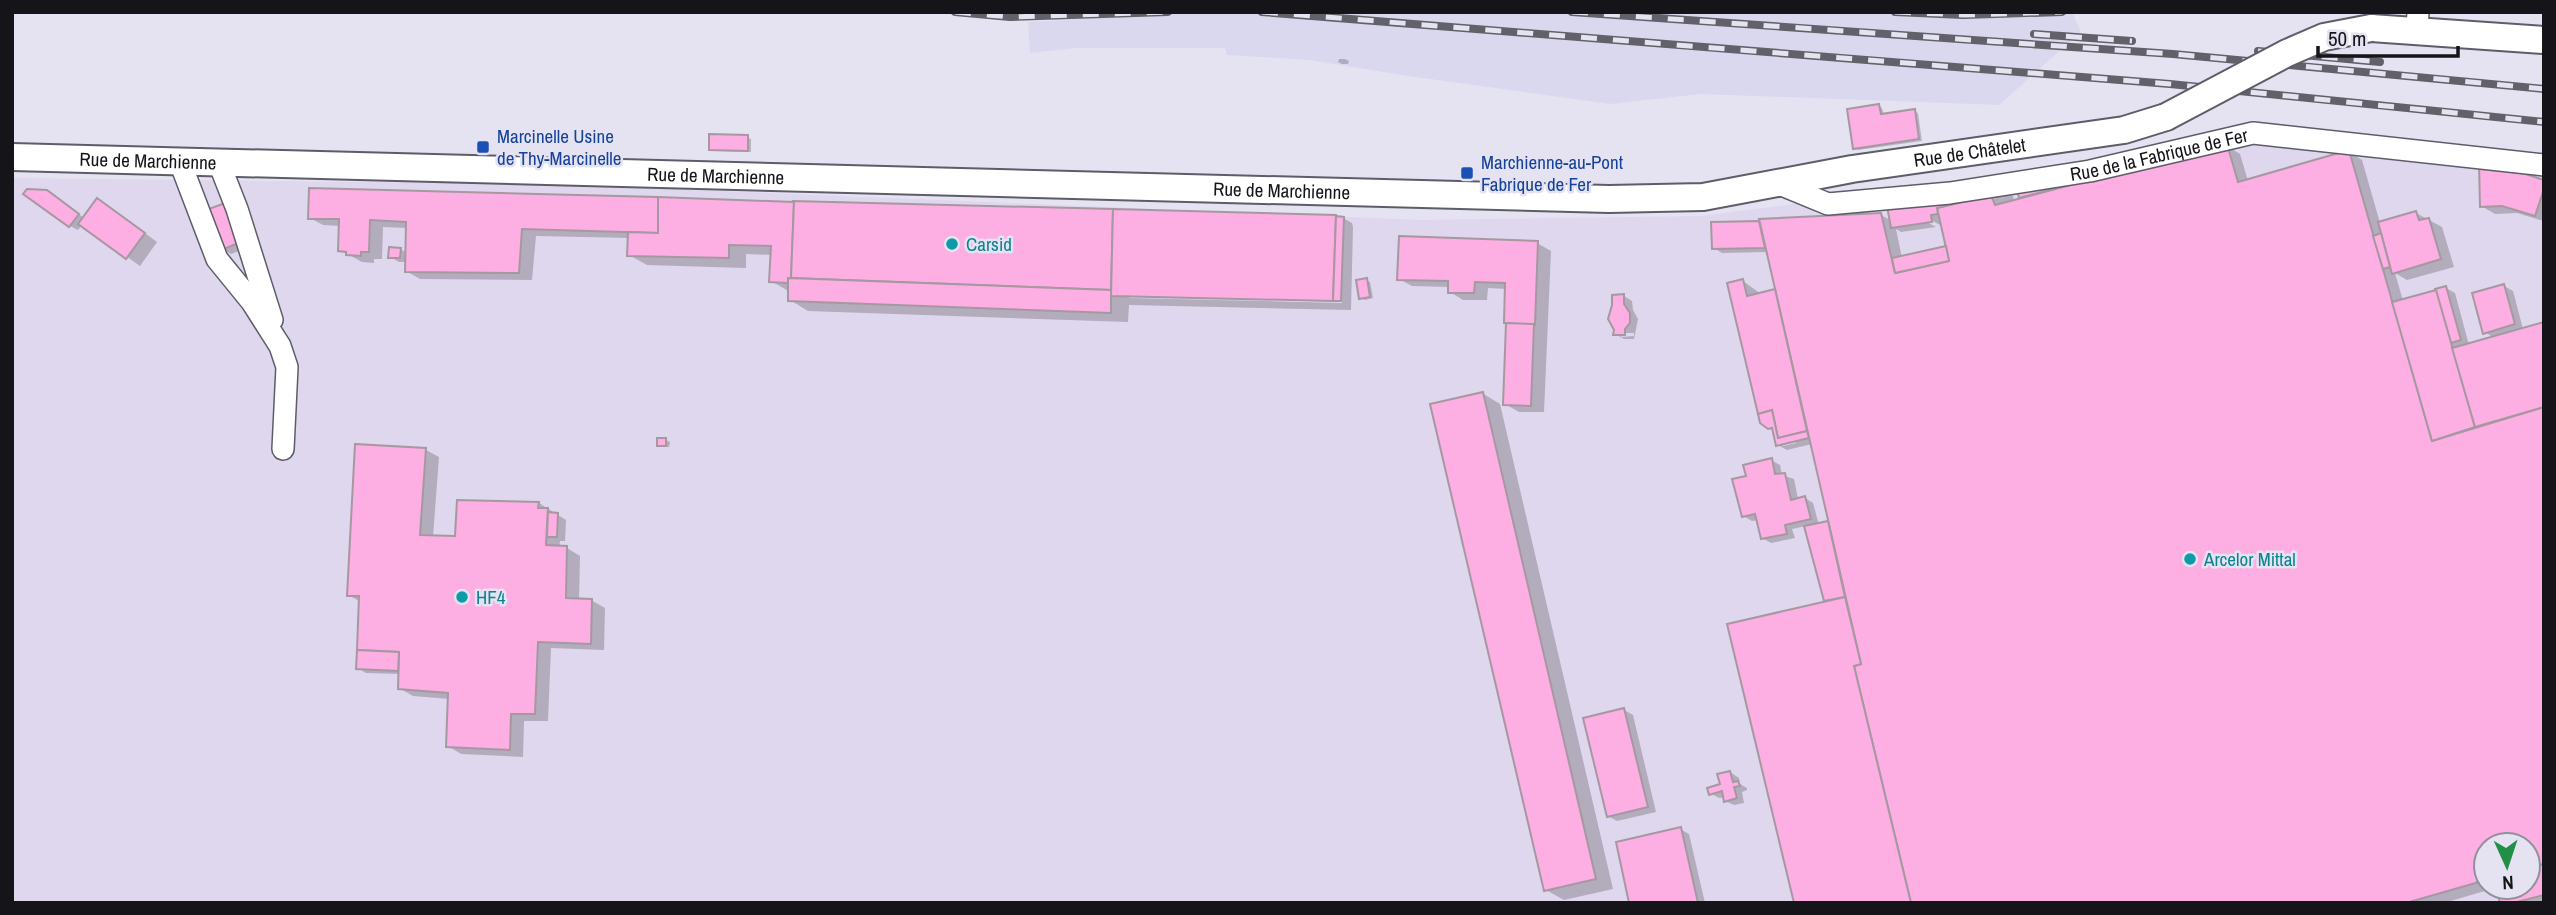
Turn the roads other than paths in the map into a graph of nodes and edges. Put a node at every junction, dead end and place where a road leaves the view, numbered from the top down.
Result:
1 (2373, 20) edge
2 (2418, 22) edge
3 (2541, 40) edge
4 (12, 157) edge
5 (180, 162) junction
6 (219, 163) junction
7 (2544, 165) edge
8 (1776, 183) junction
9 (1375, 193) joint
10 (280, 346) junction
11 (283, 449) dead end

1 - 2 main road, Rue de Châtelet
1 - 8 main road, Rue de Châtelet, bridge
2 - 3 main road, Rue de Châtelet
4 - 5 main road, Rue de Marchienne
5 - 6 main road, Rue de Marchienne
5 - 10 street
6 - 9 main road, Rue de Marchienne
6 - 10 street
7 - 8 street, Rue de la Fabrique de Fer
8 - 9 main road, Rue de Châtelet
10 - 11 street

